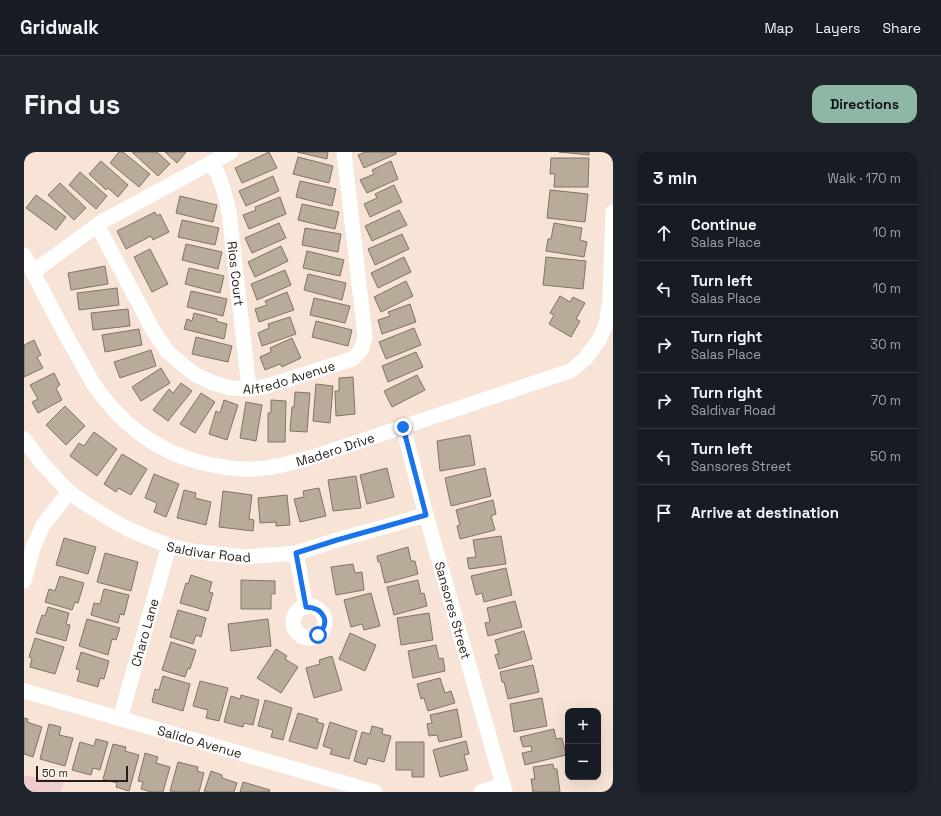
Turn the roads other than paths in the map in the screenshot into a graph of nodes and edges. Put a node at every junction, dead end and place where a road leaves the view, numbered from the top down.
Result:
1 (232, 152) edge
2 (344, 152) edge
3 (212, 163) junction
4 (613, 212) edge
5 (97, 225) junction
6 (24, 255) edge
7 (30, 272) edge
8 (612, 300) edge
9 (249, 388) junction
10 (403, 427) junction
11 (24, 439) edge
12 (69, 492) junction
13 (426, 515) junction
14 (169, 546) junction
15 (296, 553) junction
16 (24, 581) edge
17 (306, 607) dead end
18 (24, 692) edge
19 (120, 719) junction
20 (504, 789) edge
21 (375, 792) edge
22 (481, 792) edge

1 - 3 street
2 - 9 street, Alfredo Avenue
3 - 5 street
3 - 9 street, Rios Court
4 - 8 street, Madero Drive
5 - 7 street
5 - 9 street, Alfredo Avenue
6 - 7 street, Madero Drive
7 - 10 street, Madero Drive
8 - 10 street, Madero Drive
10 - 13 street, Sansores Street
11 - 12 street, Saldivar Road
12 - 14 street, Saldivar Road
12 - 16 street
13 - 15 street, Saldivar Road
13 - 20 street, Sansores Street
14 - 15 street, Saldivar Road
14 - 19 street, Charo Lane
15 - 17 street
18 - 19 street, Salido Avenue
19 - 21 street, Salido Avenue
20 - 22 street

